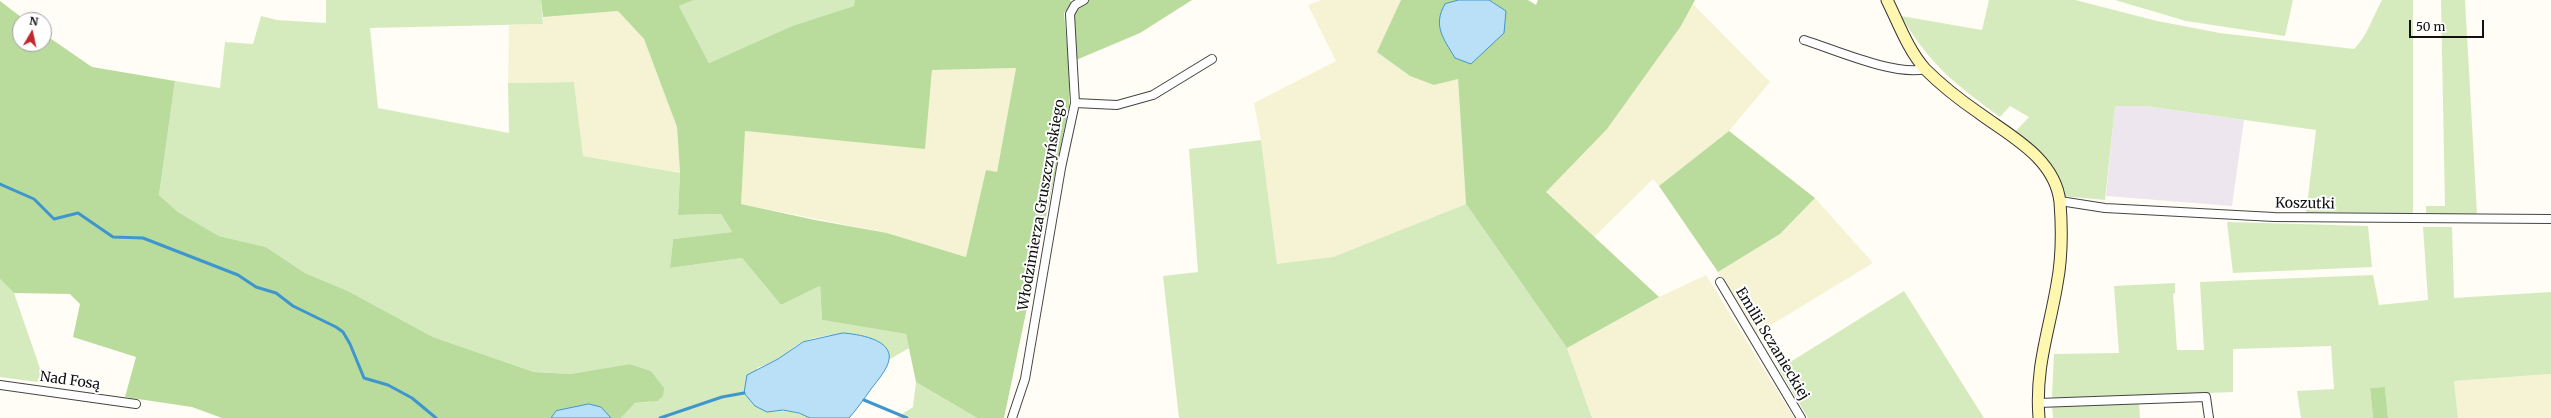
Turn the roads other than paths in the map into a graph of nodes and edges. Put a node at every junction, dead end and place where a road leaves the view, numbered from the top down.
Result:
1 (1084, 0) edge
2 (1887, 0) edge
3 (1804, 40) dead end
4 (1212, 59) dead end
5 (1925, 68) junction
6 (1075, 103) junction
7 (2060, 201) junction
8 (2551, 219) edge
9 (1720, 282) dead end
10 (0, 385) edge
11 (2038, 403) junction
12 (136, 404) dead end
13 (1012, 418) edge
14 (1801, 418) edge
15 (2039, 418) edge
16 (2209, 418) edge

1 - 6 street, Włodzimierza Gruszczyńskiego
2 - 5 street
3 - 5 street
4 - 6 street
5 - 7 street
6 - 13 street, Włodzimierza Gruszczyńskiego
7 - 8 street, Koszutki
7 - 11 street
9 - 14 street, Emilii Sczanieckiej
10 - 12 street, Nad Fosą
11 - 15 street
11 - 16 street

